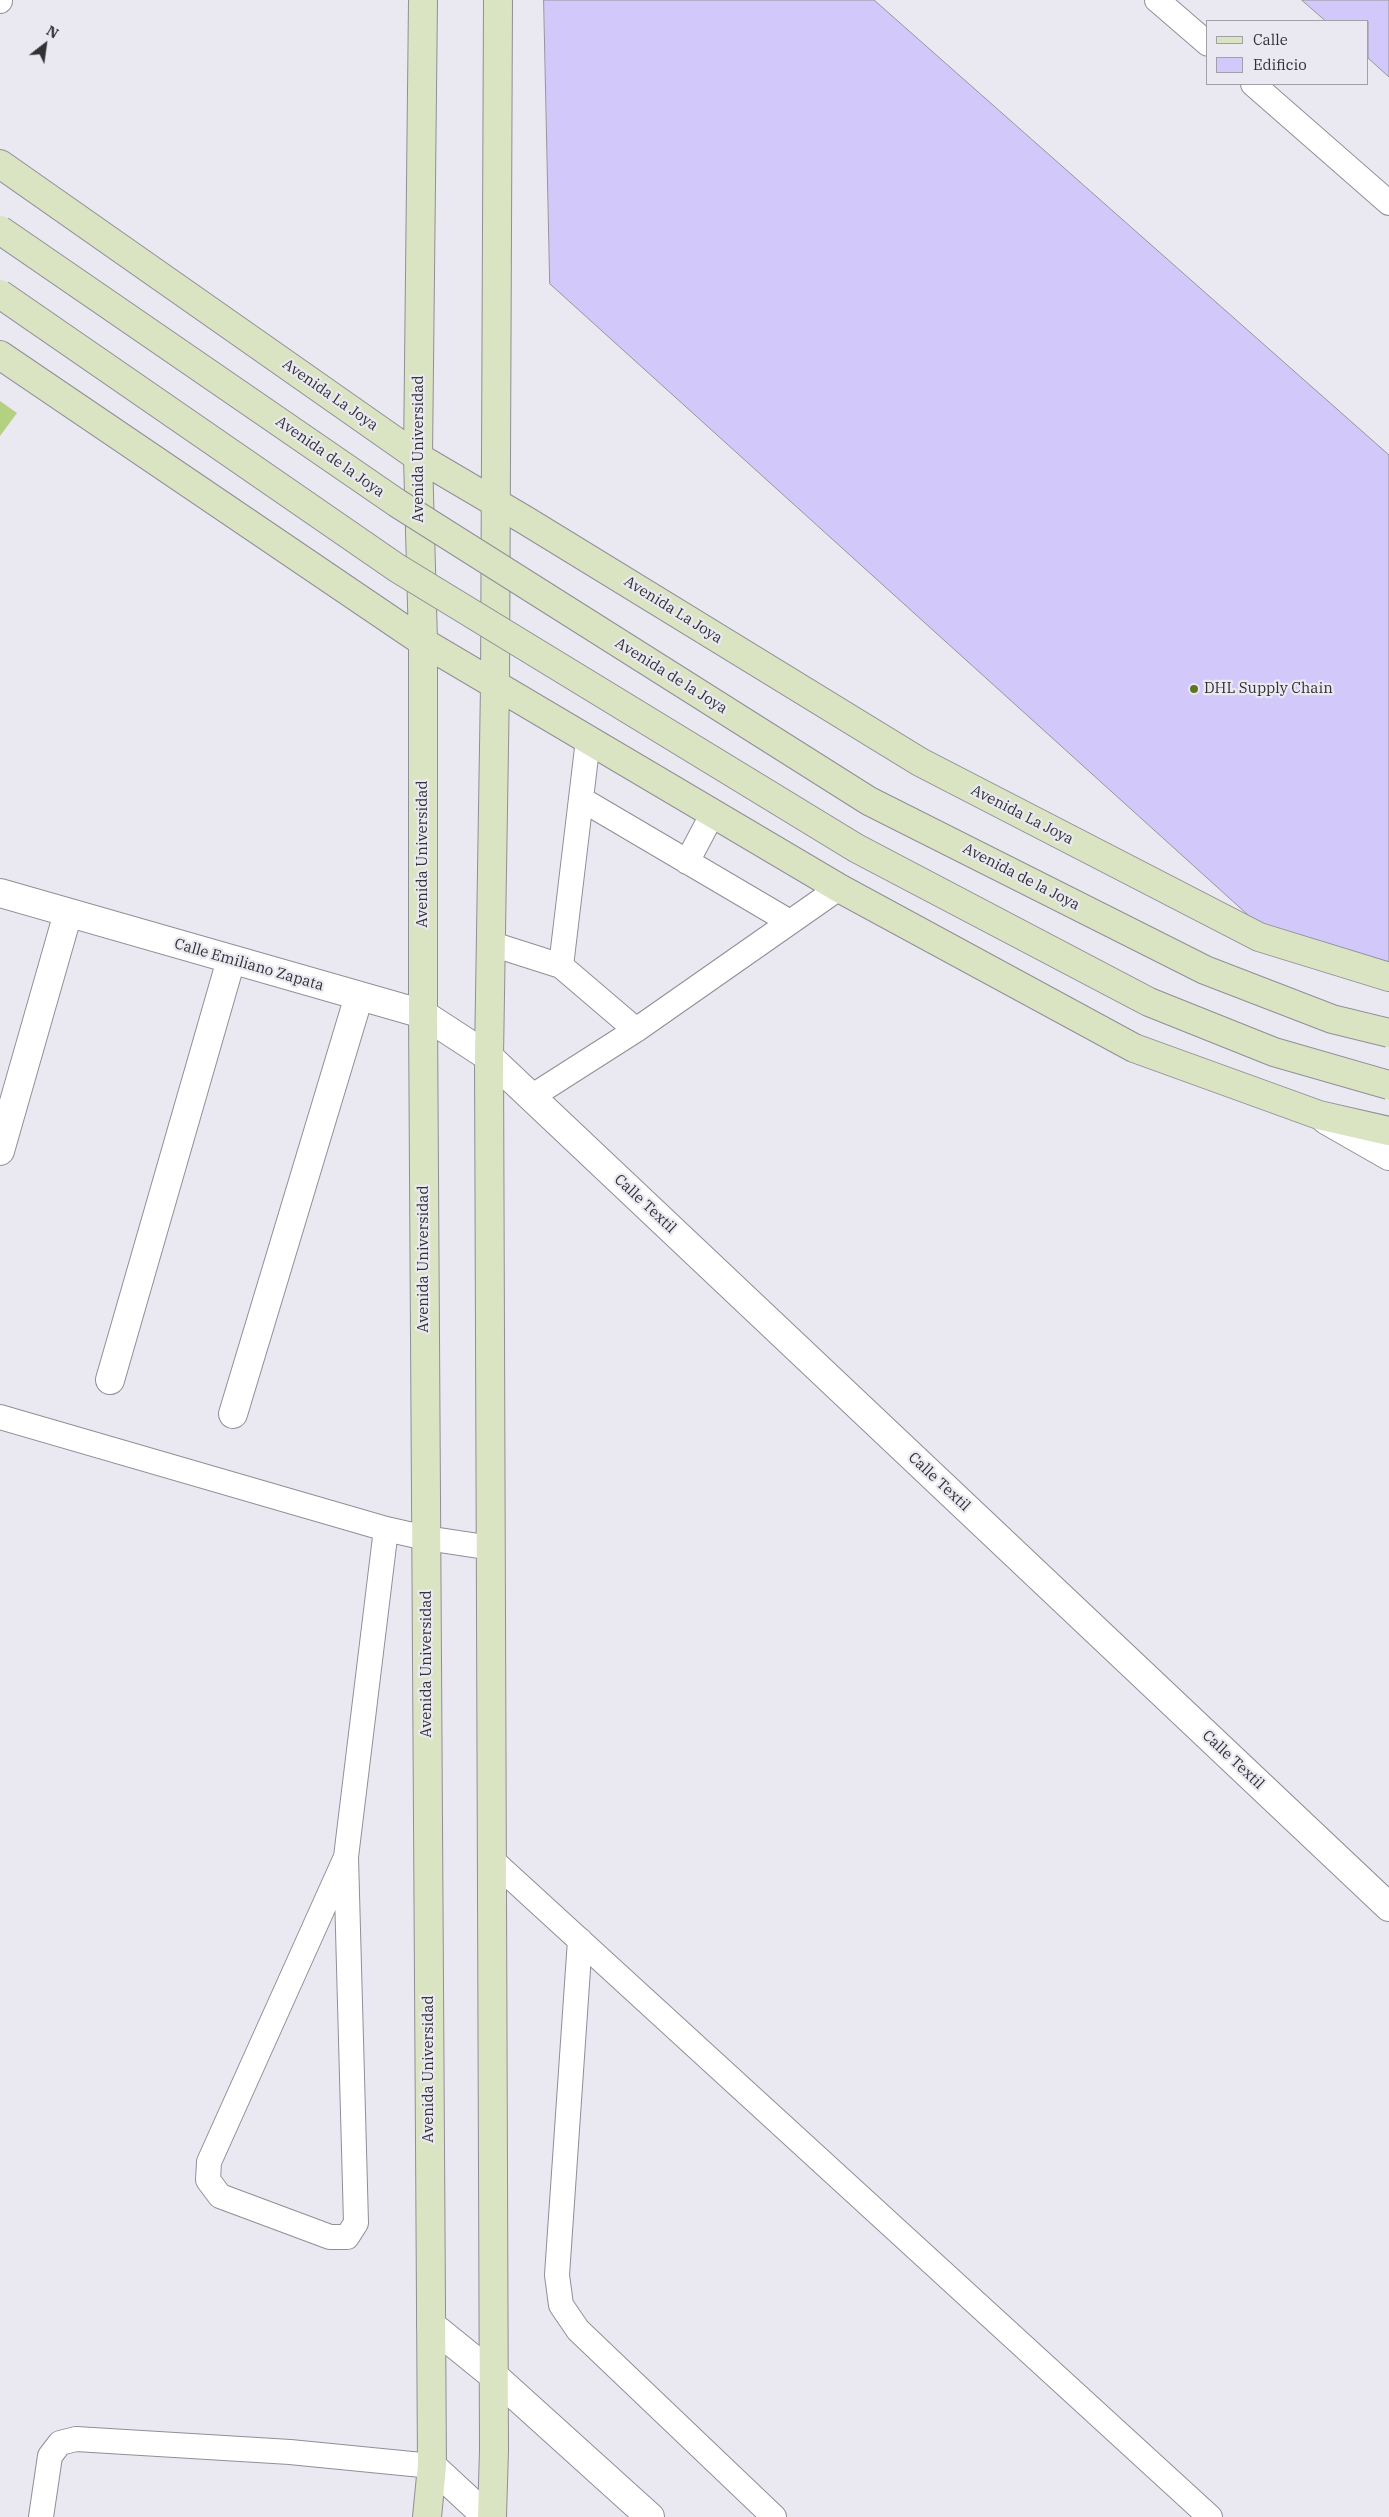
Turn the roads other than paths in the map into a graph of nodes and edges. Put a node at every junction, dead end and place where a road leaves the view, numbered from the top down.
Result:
1 (423, 0) edge
2 (498, 0) edge
3 (1157, 0) edge
4 (1206, 42) edge
5 (1254, 85) edge
6 (0, 164) edge
7 (1389, 203) edge
8 (0, 230) edge
9 (0, 294) edge
10 (0, 355) edge
11 (418, 457) junction
12 (494, 501) junction
13 (423, 642) junction
14 (495, 686) junction
15 (588, 740) junction
16 (581, 799) junction
17 (713, 813) junction
18 (687, 862) junction
19 (839, 888) junction
20 (0, 893) edge
21 (68, 913) junction
22 (790, 922) junction
23 (492, 944) junction
24 (231, 960) junction
25 (561, 966) junction
26 (1389, 978) edge
27 (359, 996) junction
28 (423, 1014) junction
29 (636, 1030) junction
30 (1389, 1033) edge
31 (489, 1057) junction
32 (1389, 1085) edge
33 (531, 1097) junction
34 (1319, 1115) junction
35 (1389, 1131) edge
36 (0, 1151) edge
37 (1389, 1156) edge
38 (110, 1380) dead end
39 (233, 1414) dead end
40 (0, 1417) edge
41 (386, 1529) junction
42 (426, 1538) junction
43 (492, 1548) junction
44 (346, 1857) junction
45 (491, 1859) junction
46 (1389, 1907) edge
47 (580, 1940) junction
48 (431, 2325) junction
49 (494, 2376) junction
50 (432, 2466) junction
51 (41, 2517) edge
52 (427, 2517) edge
53 (487, 2517) edge
54 (492, 2517) edge
55 (650, 2517) edge
56 (774, 2517) edge
57 (1210, 2517) edge

1 - 11 main road, Avenida Universidad
2 - 12 main road
3 - 4 lane
5 - 7 lane
6 - 11 main road, Avenida La Joya
8 - 30 main road, Avenida de la Joya, bridge
9 - 32 main road, bridge
10 - 13 main road
11 - 12 main road, Avenida La Joya
11 - 13 main road, Avenida Universidad
12 - 14 main road
12 - 26 main road, Avenida La Joya
13 - 14 main road
13 - 28 main road, Avenida Universidad
14 - 15 main road
14 - 23 main road
15 - 16 lane
15 - 17 main road
16 - 18 lane
16 - 25 lane
17 - 18 lane
17 - 19 main road
18 - 22 lane
19 - 22 lane
19 - 34 main road
20 - 21 street, Calle Emiliano Zapata
21 - 24 street, Calle Emiliano Zapata
21 - 36 street
22 - 29 lane
23 - 25 lane
23 - 31 main road
24 - 27 street, Calle Emiliano Zapata
24 - 38 street
25 - 29 lane
27 - 28 street, Calle Emiliano Zapata
27 - 39 street
28 - 31 street, Calle Emiliano Zapata
28 - 42 main road, Avenida Universidad
29 - 33 lane
31 - 33 street, Calle Textil
31 - 43 main road
33 - 46 street, Calle Textil
34 - 35 main road
34 - 37 street
40 - 41 lane
41 - 42 lane
41 - 44 lane
42 - 43 lane
42 - 48 main road, Avenida Universidad
43 - 45 main road
44 - 44 lane
45 - 47 lane
45 - 49 main road
47 - 56 lane
47 - 57 lane
48 - 49 street
48 - 50 main road, Avenida Universidad
49 - 54 main road
49 - 55 street
50 - 51 lane
50 - 52 main road, Avenida Universidad
50 - 53 street

